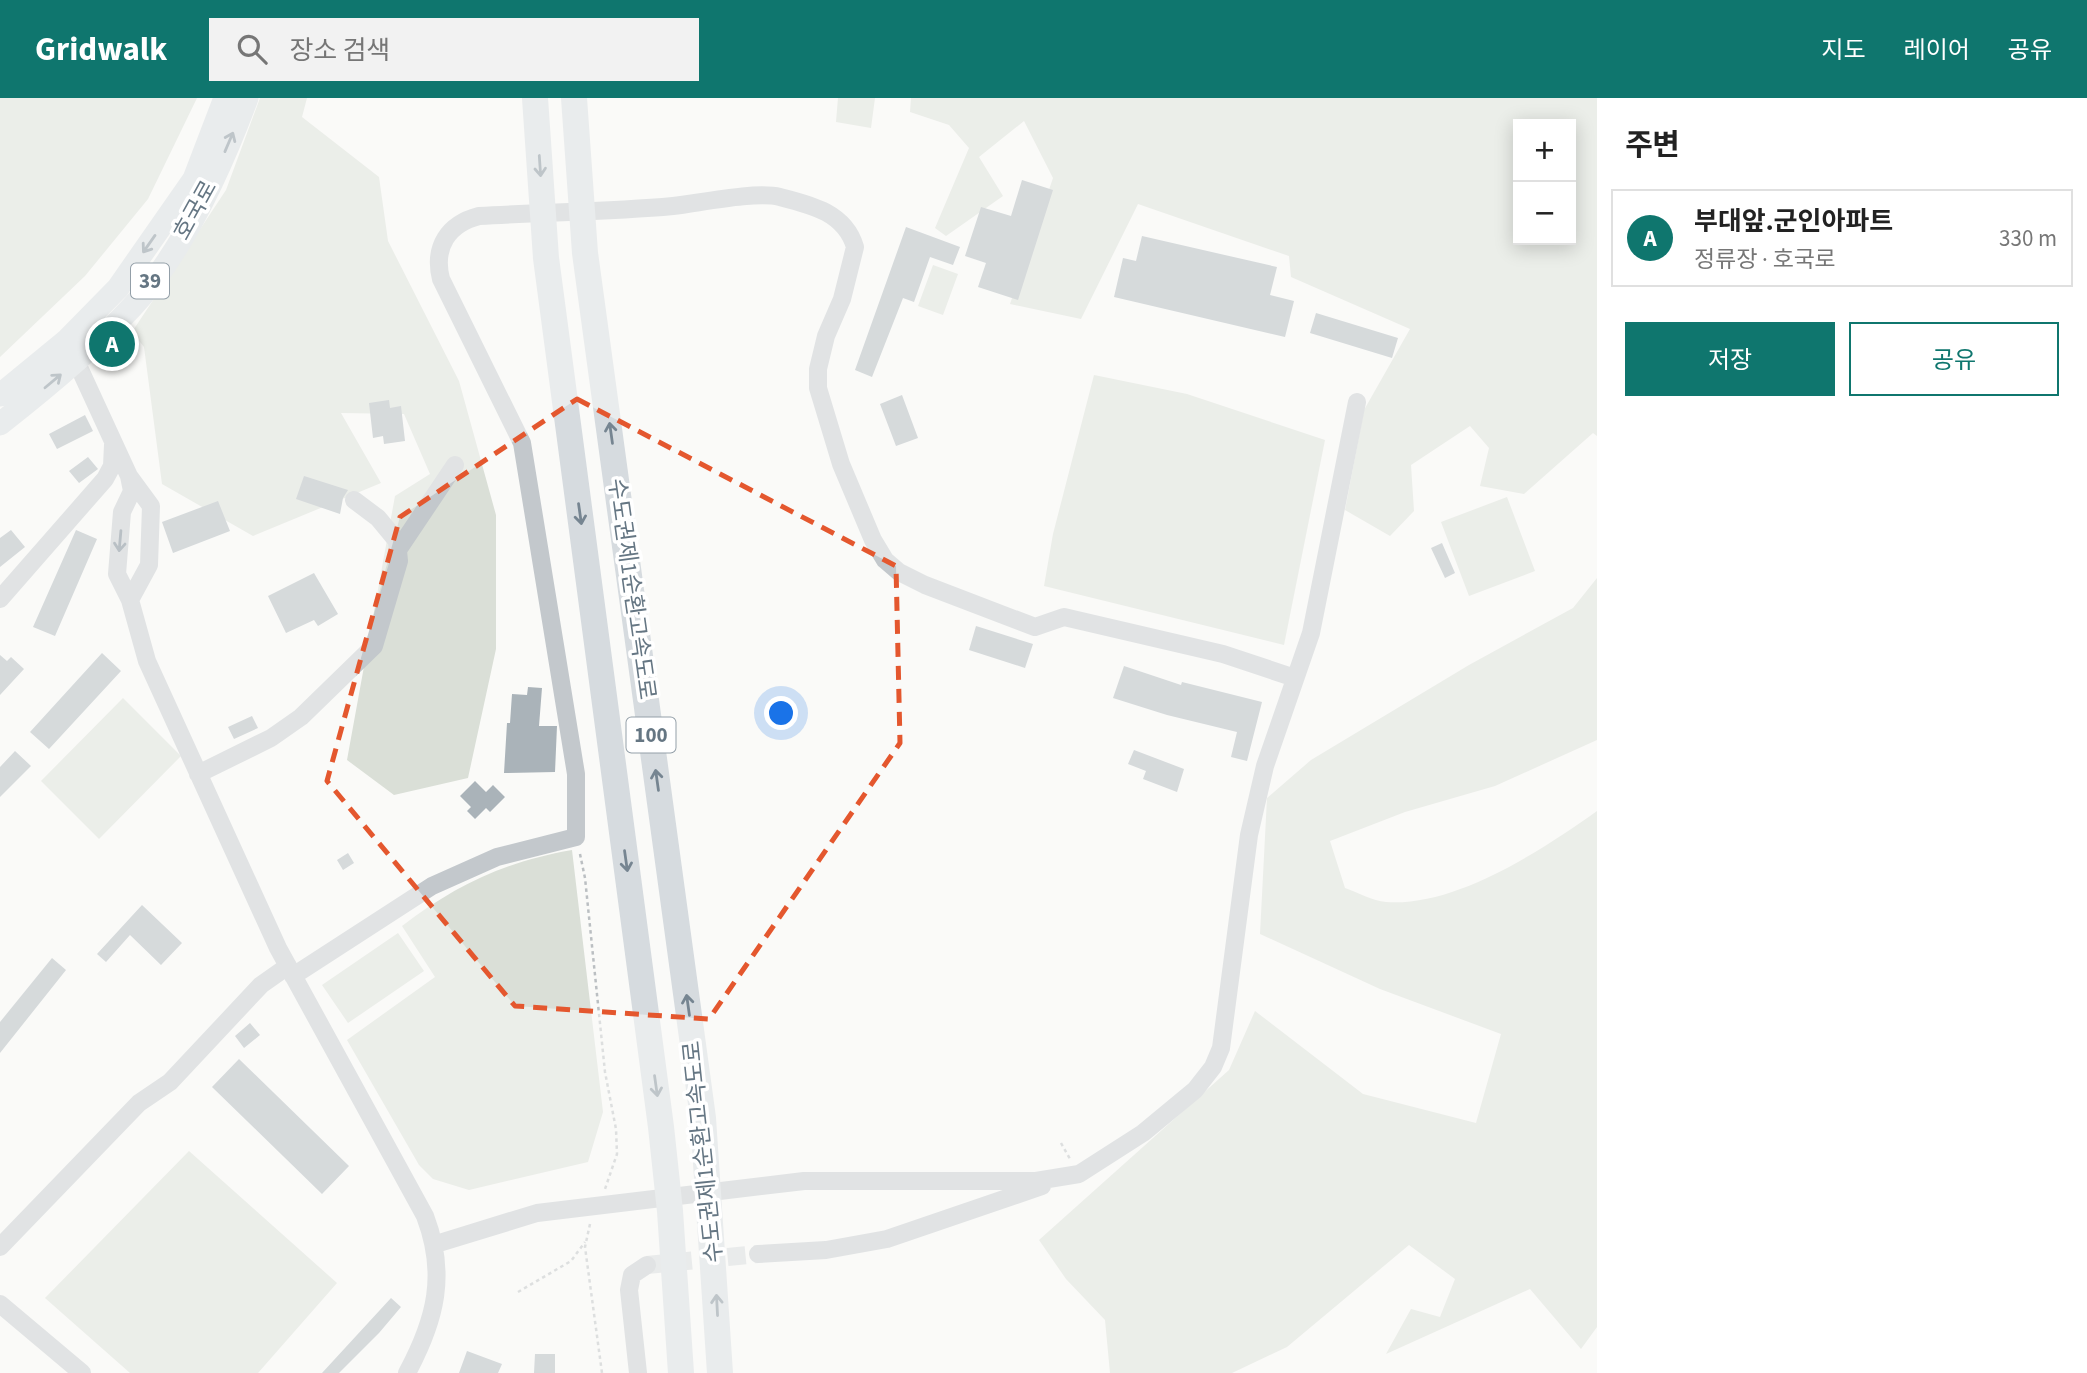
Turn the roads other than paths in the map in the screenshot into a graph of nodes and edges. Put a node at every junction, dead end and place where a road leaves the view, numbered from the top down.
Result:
1 (225, 98) edge
2 (247, 98) edge
3 (535, 98) edge
4 (574, 98) edge
5 (72, 350) junction
6 (0, 395) edge
7 (1357, 402) dead end
8 (0, 424) edge
9 (112, 438) junction
10 (455, 465) dead end
11 (129, 476) junction
12 (354, 500) dead end
13 (398, 550) junction
14 (0, 599) edge
15 (130, 600) junction
16 (1295, 677) junction
17 (198, 774) junction
18 (290, 971) junction
19 (1079, 1174) junction
20 (436, 1244) junction
21 (0, 1247) edge
22 (758, 1254) tunnel mouth
23 (648, 1265) dead end
24 (0, 1304) edge
25 (82, 1373) edge
26 (407, 1373) edge
27 (638, 1373) edge
28 (681, 1373) edge
29 (720, 1373) edge

1 -> 5 main road, 호국로 / 39
5 -> 2 main road, 호국로 / 39
3 -> 28 highway, 수도권제1순환고속도로 / 100
29 -> 4 highway, 수도권제1순환고속도로 / 100
5 - 6 main road, 호국로 / 39
8 -> 5 main road, 호국로 / 39
5 - 9 lane
7 - 16 lane
9 - 11 lane
9 - 14 lane
10 - 13 lane
11 -> 15 lane
11 - 15 lane
12 - 13 lane
13 - 17 lane
15 - 17 lane
16 - 18 lane
16 - 19 lane
17 - 18 lane
18 - 20 lane
18 - 21 lane
19 - 20 lane
19 - 22 lane
20 - 26 lane
23 - 27 lane
24 - 25 lane

